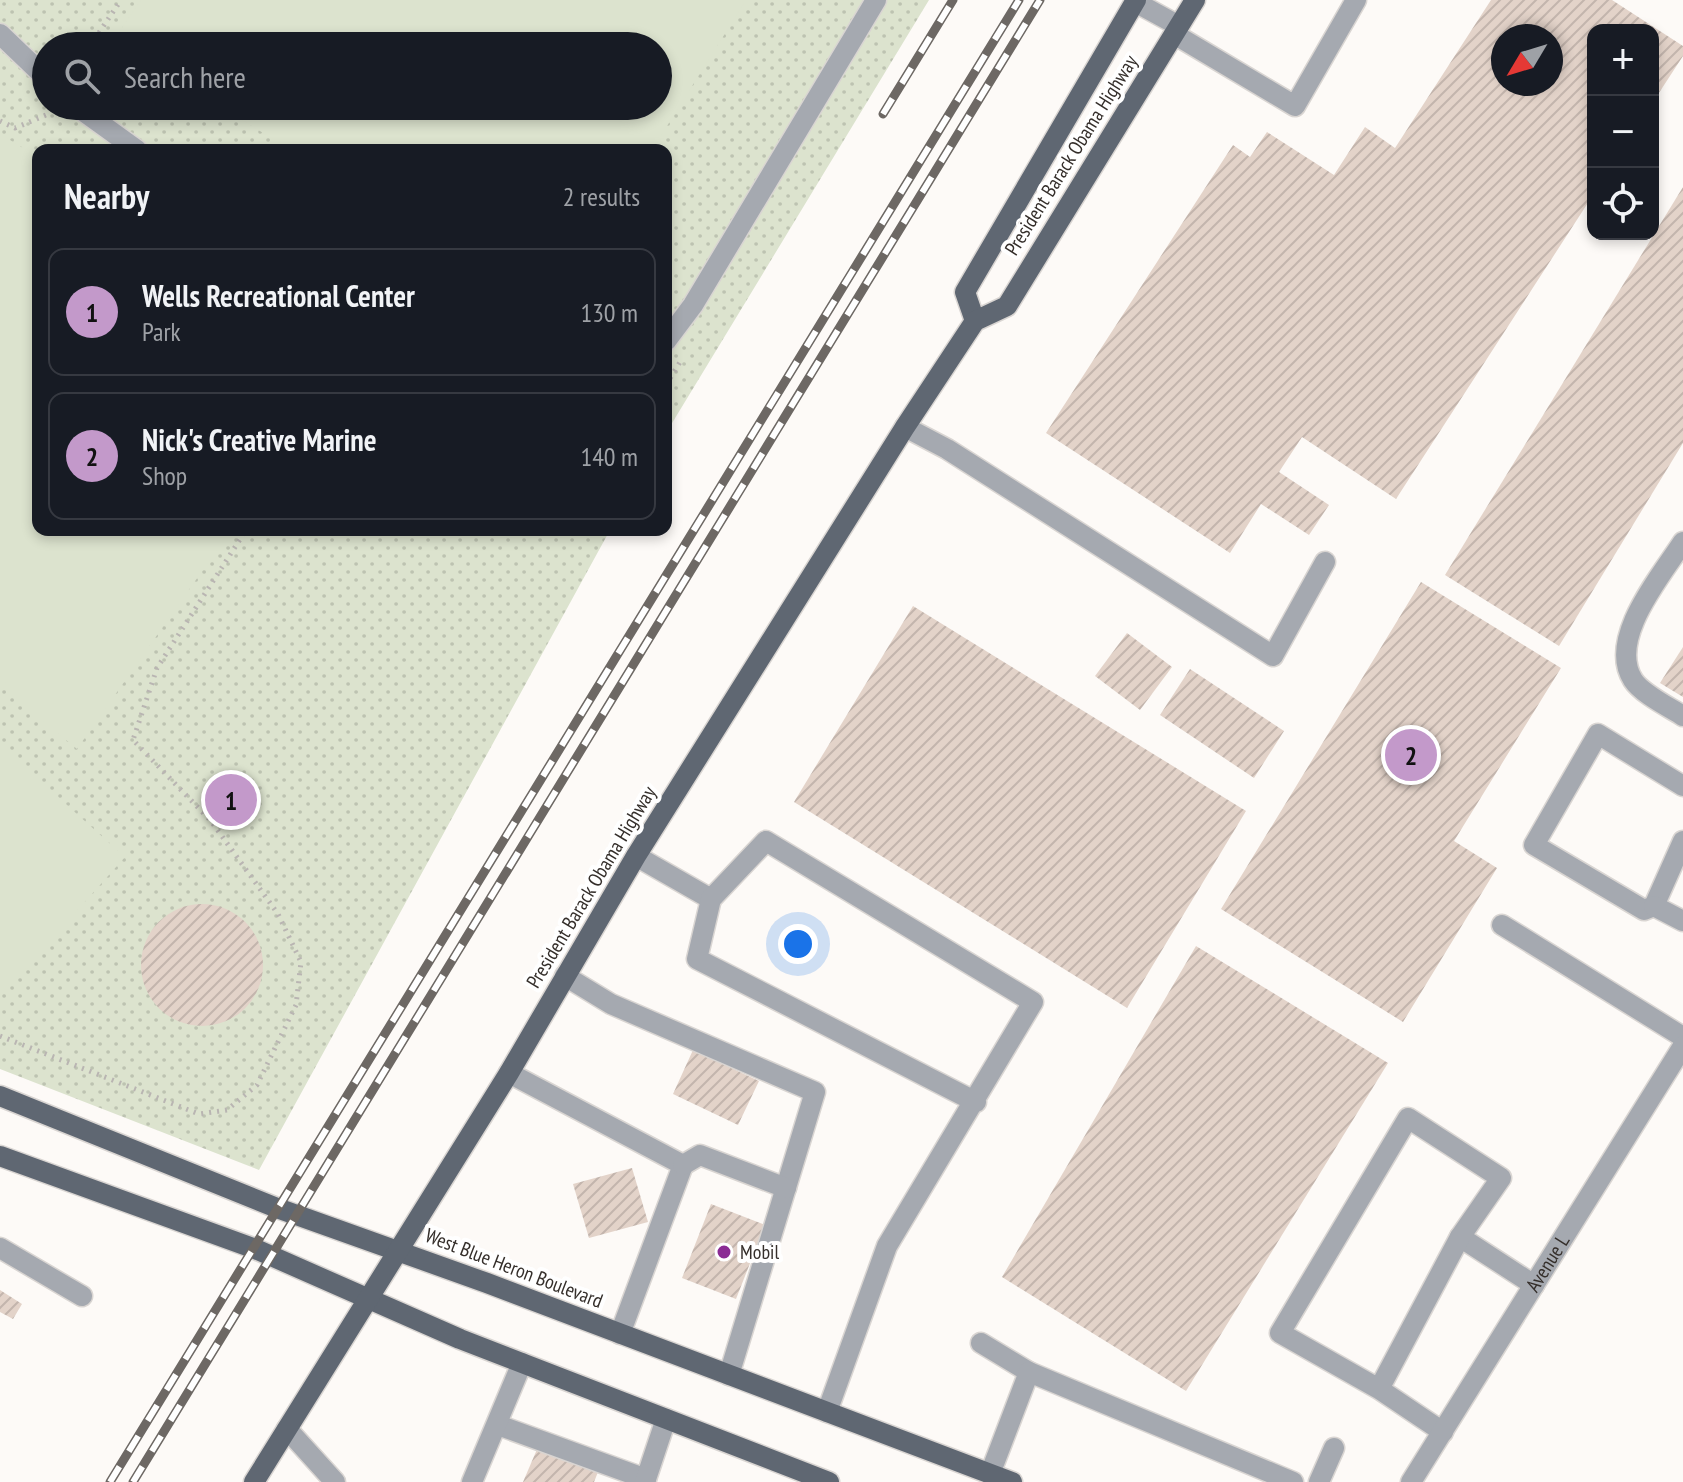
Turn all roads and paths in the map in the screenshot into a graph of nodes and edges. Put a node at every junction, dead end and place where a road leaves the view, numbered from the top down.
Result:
1 (121, 0) edge
2 (876, 0) edge
3 (1195, 0) edge
4 (1356, 0) edge
5 (1136, 1) edge
6 (1176, 30) junction
7 (99, 32) edge
8 (0, 34) edge
9 (32, 65) edge
10 (34, 120) edge
11 (95, 120) edge
12 (0, 121) edge
13 (129, 144) edge
14 (975, 321) junction
15 (672, 333) edge
16 (905, 427) junction
17 (242, 536) edge
18 (1683, 542) edge
19 (1325, 562) dead end
20 (1683, 716) edge
21 (1683, 786) edge
22 (1683, 841) edge
23 (636, 856) junction
24 (711, 899) junction
25 (1654, 906) junction
26 (1683, 921) edge
27 (1502, 925) dead end
28 (565, 976) junction
29 (0, 1036) edge
30 (1683, 1037) edge
31 (1683, 1046) edge
32 (509, 1073) junction
33 (0, 1096) edge
34 (976, 1102) junction
35 (0, 1156) edge
36 (683, 1165) junction
37 (786, 1188) junction
38 (1460, 1237) junction
39 (0, 1248) edge
40 (396, 1250) junction
41 (1534, 1285) junction
42 (82, 1296) dead end
43 (368, 1300) junction
44 (620, 1334) junction
45 (981, 1343) dead end
46 (522, 1363) junction
47 (1029, 1372) junction
48 (729, 1375) junction
49 (1379, 1389) junction
50 (827, 1412) junction
51 (666, 1419) junction
52 (498, 1425) junction
53 (287, 1429) junction
54 (1443, 1432) junction
55 (1334, 1448) dead end
56 (990, 1474) junction
57 (645, 1480) edge
58 (254, 1482) edge
59 (335, 1482) edge
60 (472, 1482) edge
61 (829, 1482) edge
62 (1012, 1482) edge
63 (1293, 1482) edge
64 (1319, 1482) edge
65 (1411, 1482) edge

1 - 7 path
2 - 15 street
3 - 6 main road, President Barack Obama Highway
4 - 6 street
5 - 6 street
5 - 14 main road, President Barack Obama Highway
6 - 14 main road, President Barack Obama Highway
8 - 9 street
10 - 12 path
11 - 13 street
14 - 16 main road, President Barack Obama Highway
16 - 19 street
16 - 23 main road, President Barack Obama Highway
17 - 29 path
18 - 20 street
21 - 25 street
22 - 25 street
23 - 24 street
23 - 28 main road, President Barack Obama Highway
24 - 34 street
24 - 34 street
25 - 26 street
27 - 30 street
28 - 32 main road, President Barack Obama Highway
28 - 37 street
31 - 41 street, Avenue L
32 - 36 street
32 - 40 main road, President Barack Obama Highway
33 - 40 main road, West Blue Heron Boulevard
34 - 50 street
35 - 43 main road
36 - 37 street
36 - 44 street
37 - 48 street
38 - 41 street
38 - 49 street
38 - 49 street
39 - 42 street
40 - 43 main road, President Barack Obama Highway
40 - 44 main road, West Blue Heron Boulevard
41 - 54 street, Avenue L
43 - 46 main road
43 - 53 main road, President Barack Obama Highway
44 - 48 main road, West Blue Heron Boulevard
45 - 47 street
46 - 51 main road
46 - 52 street
47 - 56 street
47 - 63 street
48 - 50 main road, West Blue Heron Boulevard
49 - 54 street
50 - 56 main road, West Blue Heron Boulevard
51 - 57 street
51 - 61 main road
52 - 57 street
52 - 60 street
53 - 58 main road, President Barack Obama Highway
53 - 59 street
54 - 65 street, Avenue L
55 - 64 street
56 - 62 main road, West Blue Heron Boulevard

